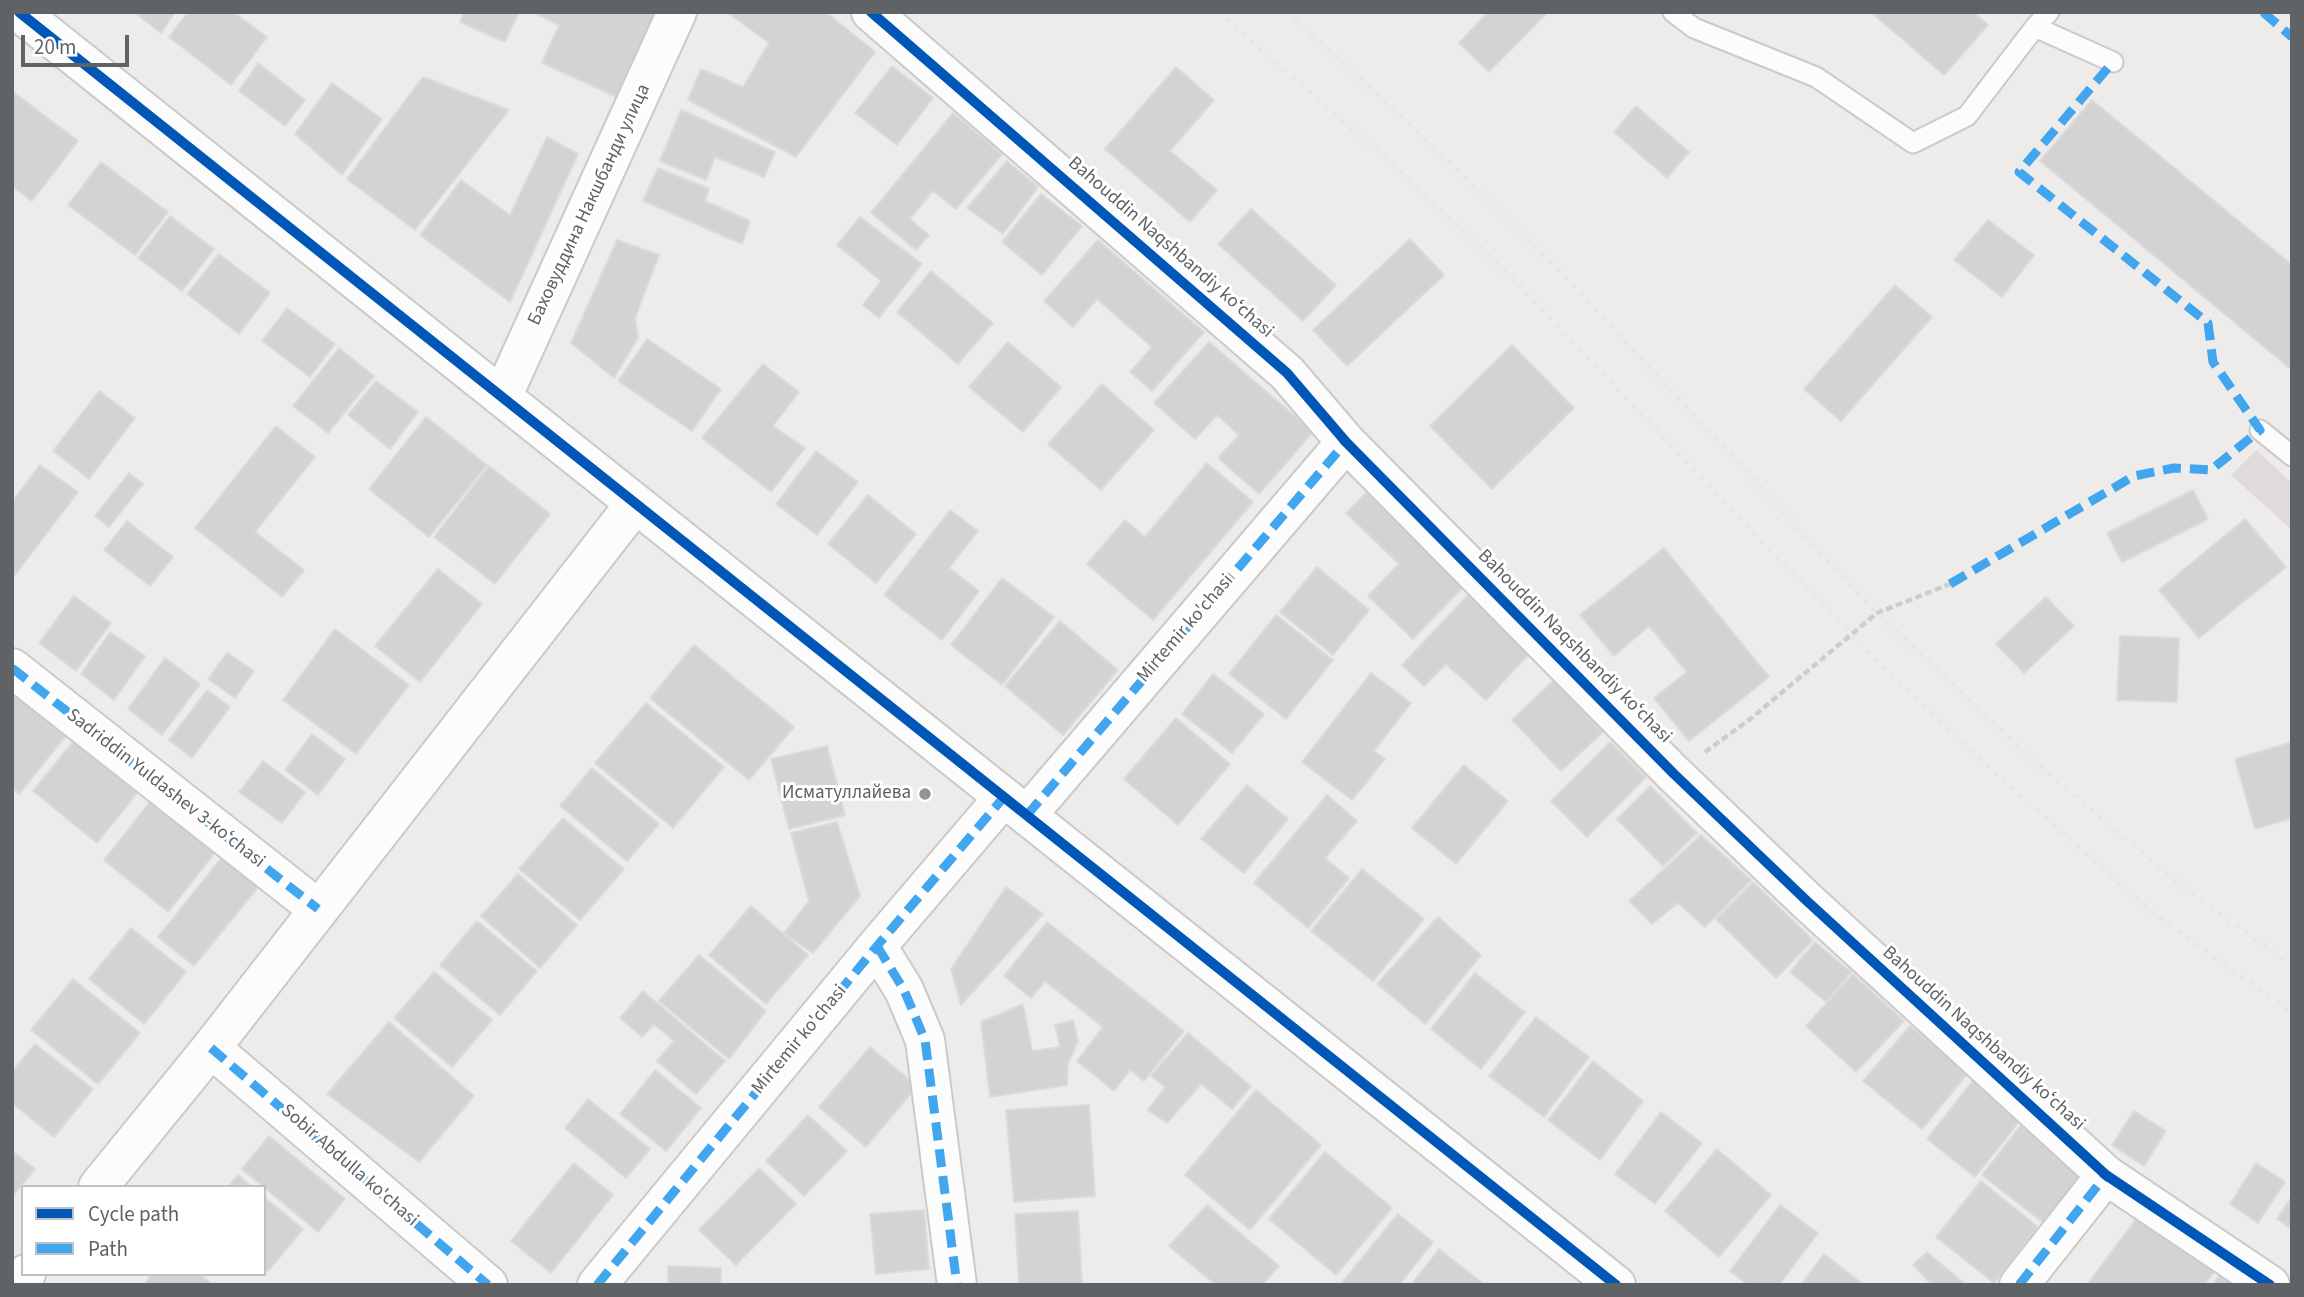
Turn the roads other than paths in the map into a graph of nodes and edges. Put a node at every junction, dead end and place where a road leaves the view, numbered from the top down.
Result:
1 (19, 12) edge
2 (677, 12) edge
3 (871, 12) edge
4 (1673, 12) edge
5 (2049, 12) edge
6 (2035, 27) junction
7 (2113, 62) dead end
8 (502, 397) junction
9 (2260, 430) dead end
10 (1346, 442) junction
11 (2292, 456) edge
12 (635, 504) junction
13 (12, 668) edge
14 (1015, 806) junction
15 (318, 909) junction
16 (877, 946) junction
17 (211, 1048) junction
18 (2106, 1175) junction
19 (100, 1185) edge
20 (488, 1285) edge
21 (597, 1285) edge
22 (957, 1285) edge
23 (1616, 1285) edge
24 (2019, 1285) edge
25 (2270, 1285) edge

1 - 8 street
2 - 8 street, Баховуддина Накшбанди улица
3 - 10 street, Bahouddin Naqshbandiy koʻchasi
4 - 6 lane
5 - 6 lane
6 - 7 lane
8 - 12 street
9 - 11 lane
10 - 14 street, Mirtemir ko'chasi
10 - 18 street, Bahouddin Naqshbandiy koʻchasi
12 - 14 street
12 - 15 street
13 - 15 street, Sadriddin Yuldashev 3-koʻchasi
14 - 16 street, Mirtemir ko'chasi
14 - 23 street
15 - 17 street
16 - 21 street, Mirtemir ko'chasi
16 - 22 street
17 - 19 street
17 - 20 street, Sobir Abdulla ko'chasi
18 - 24 street
18 - 25 street, Bahouddin Naqshbandiy koʻchasi

